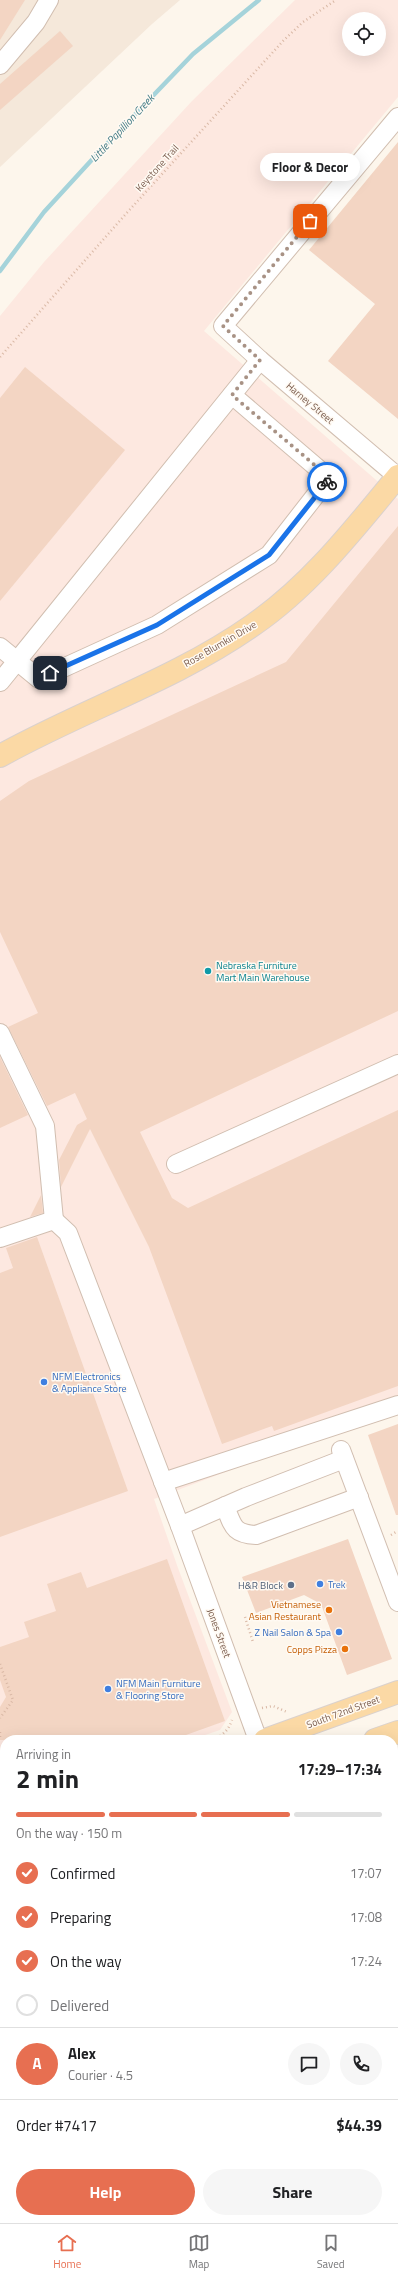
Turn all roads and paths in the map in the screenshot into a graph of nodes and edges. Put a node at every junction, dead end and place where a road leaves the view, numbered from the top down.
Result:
1 (49, 0) edge
2 (336, 0) edge
3 (0, 65) edge
4 (398, 117) edge
5 (0, 357) edge
6 (260, 360) junction
7 (232, 395) junction
8 (398, 477) edge
9 (0, 647) edge
10 (17, 660) junction
11 (0, 682) edge
12 (0, 756) edge
13 (0, 1033) edge
14 (398, 1064) edge
15 (176, 1164) dead end
16 (54, 1220) junction
17 (0, 1238) edge
18 (398, 1405) edge
19 (163, 1482) junction
20 (359, 1497) junction
21 (225, 1506) junction
22 (180, 1526) junction
23 (396, 1532) dead end
24 (388, 1536) dead end
25 (398, 1602) edge
26 (245, 1617) dead end
27 (253, 1642) dead end
28 (0, 1664) edge
29 (398, 1692) edge
30 (294, 1711) dead end
31 (248, 1712) junction
32 (0, 1718) edge
33 (0, 1732) edge
34 (221, 1735) edge
35 (256, 1735) edge
36 (279, 1735) edge
37 (0, 1738) edge

1 - 3 street
2 - 5 path, Keystone Trail
4 - 6 street, Harney Street
6 - 7 street
6 - 8 street, Harney Street
7 - 10 street
7 - 10 street
8 - 12 main road, Rose Blumkin Drive
9 - 10 street
10 - 11 street
13 - 16 street
14 - 15 street
16 - 17 street
16 - 19 street, Jones Street
18 - 19 street
19 - 22 street, Jones Street
20 - 21 street
20 - 21 street
20 - 25 street
21 - 22 street
22 - 31 street, Jones Street
23 - 24 path
26 - 27 path
28 - 32 path
29 - 36 main road, South 72nd Street
30 - 31 path
31 - 34 path
31 - 35 street, Jones Street
33 - 37 path

